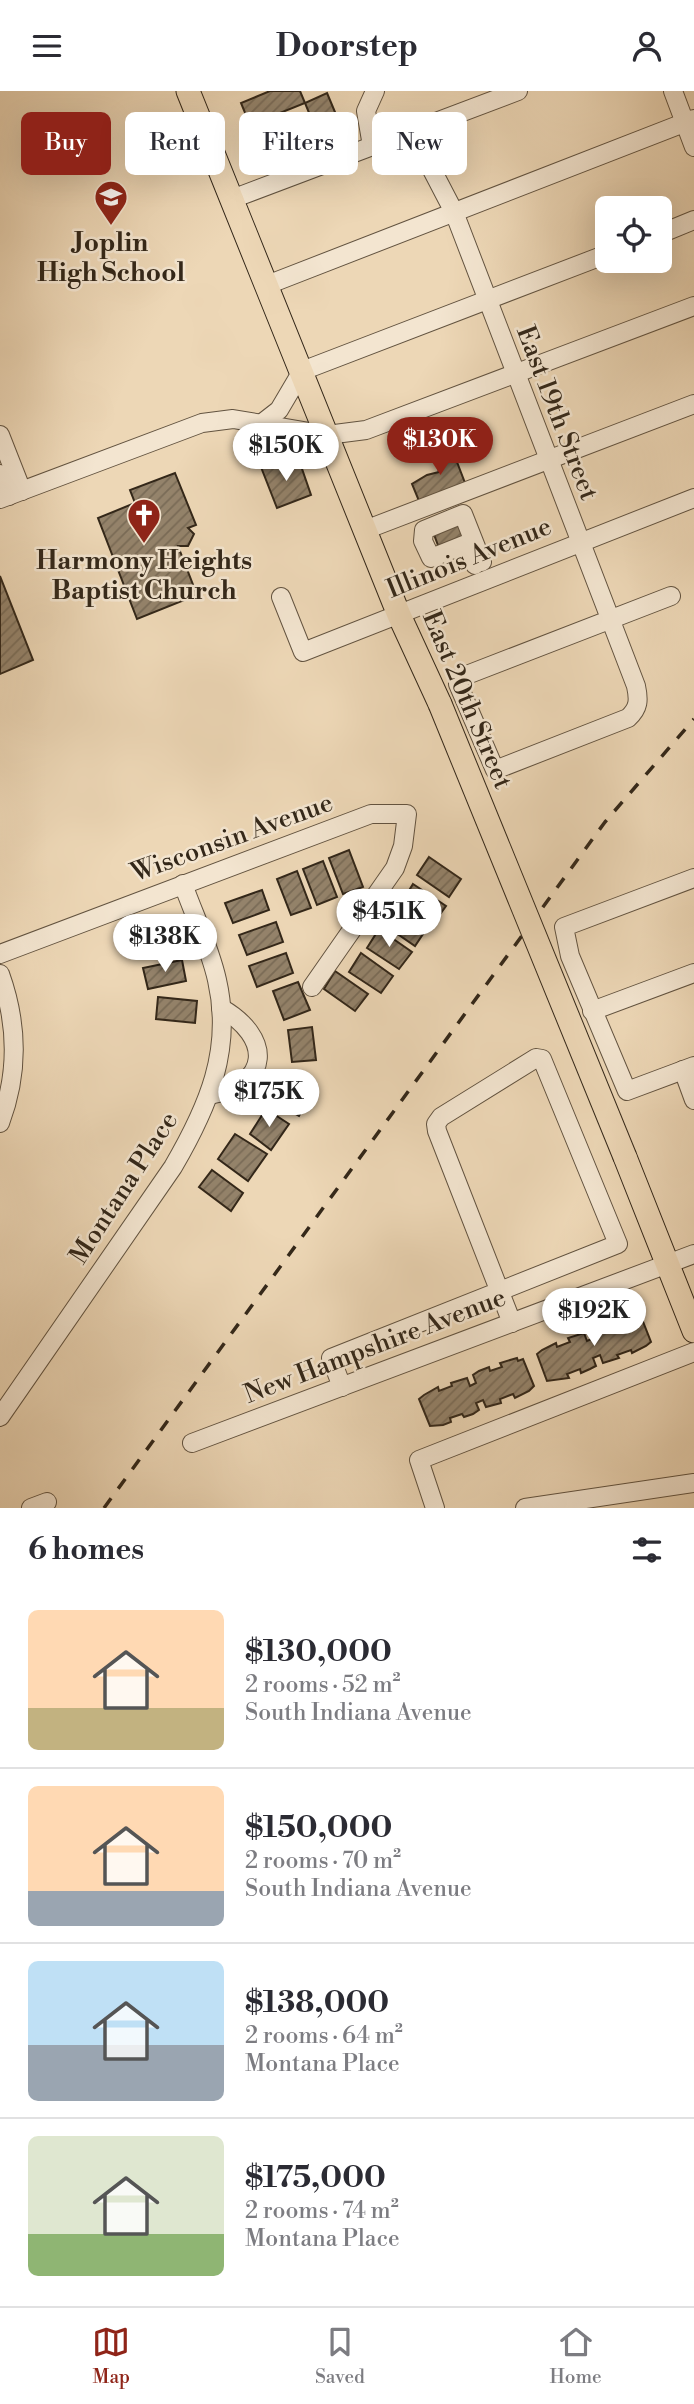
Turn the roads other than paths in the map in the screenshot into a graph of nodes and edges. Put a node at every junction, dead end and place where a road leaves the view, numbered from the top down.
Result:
1 (188, 91) edge
2 (375, 91) edge
3 (518, 91) edge
4 (673, 91) edge
5 (462, 112) edge
6 (689, 121) edge
7 (372, 146) joint
8 (694, 147) edge
9 (435, 175) edge
10 (232, 199) junction
11 (454, 212) junction
12 (694, 221) edge
13 (672, 229) edge
14 (595, 259) edge
15 (267, 285) junction
16 (486, 300) junction
17 (694, 306) edge
18 (302, 371) junction
19 (514, 375) junction
20 (694, 404) edge
21 (261, 424) junction
22 (0, 435) edge
23 (327, 435) junction
24 (547, 461) junction
25 (0, 474) edge
26 (460, 494) junction
27 (10, 496) edge
28 (694, 498) edge
29 (463, 514) junction
30 (365, 530) junction
31 (470, 542) junction
32 (578, 542) junction
33 (478, 563) dead end
34 (671, 596) dead end
35 (281, 597) dead end
36 (399, 615) junction
37 (610, 620) junction
38 (694, 878) edge
39 (183, 884) junction
40 (0, 954) edge
41 (694, 973) edge
42 (0, 974) edge
43 (312, 987) dead end
44 (221, 1008) junction
45 (592, 1011) junction
46 (688, 1068) edge
47 (209, 1095) junction
48 (694, 1100) edge
49 (0, 1122) edge
50 (694, 1254) edge
51 (667, 1264) junction
52 (499, 1290) junction
53 (512, 1323) junction
54 (694, 1331) edge
55 (375, 1341) junction
56 (694, 1352) edge
57 (386, 1370) junction
58 (342, 1387) junction
59 (0, 1417) edge
60 (192, 1443) dead end
61 (694, 1483) edge
62 (435, 1508) edge
63 (525, 1508) edge

1 - 10 main road, East 20th Street
2 - 7 street
3 - 5 street
4 - 6 street
6 - 8 street
6 - 11 street
7 - 10 street
9 - 11 street, East 19th Street
10 - 15 main road, East 20th Street
11 - 15 street
11 - 16 street, East 19th Street
12 - 13 street
14 - 16 street
15 - 18 main road, East 20th Street
16 - 18 street
16 - 19 street, East 19th Street
17 - 19 street
18 - 21 street
18 - 23 main road, East 20th Street
19 - 23 street
19 - 24 street, East 19th Street
20 - 24 street
21 - 23 street
21 - 27 street
22 - 27 street
23 - 30 main road, East 20th Street
24 - 26 street
24 - 32 street, East 19th Street
25 - 27 street
26 - 29 street
26 - 30 street
28 - 32 street, Illinois Avenue
29 - 31 street
29 - 31 street
30 - 36 main road, East 20th Street
31 - 33 street
32 - 36 street, Illinois Avenue
32 - 37 street, East 19th Street
34 - 37 street
35 - 36 street, Illinois Avenue
36 - 51 main road, East 20th Street, bridge
37 - 37 street, East 19th Street
38 - 45 street
39 - 40 street, Wisconsin Avenue
39 - 43 street, Wisconsin Avenue
39 - 44 street, Montana Place
41 - 45 street
42 - 49 street
44 - 47 street, Montana Place
44 - 47 street
45 - 46 street
46 - 48 street
47 - 59 street, Montana Place
50 - 51 street, New Hampshire Avenue
51 - 53 street, New Hampshire Avenue
51 - 54 main road, East 20th Street
52 - 52 street
52 - 53 street
52 - 55 street
53 - 57 street, New Hampshire Avenue
55 - 57 street
55 - 58 street
56 - 62 street
57 - 58 street, New Hampshire Avenue
58 - 60 street, New Hampshire Avenue
61 - 63 street

